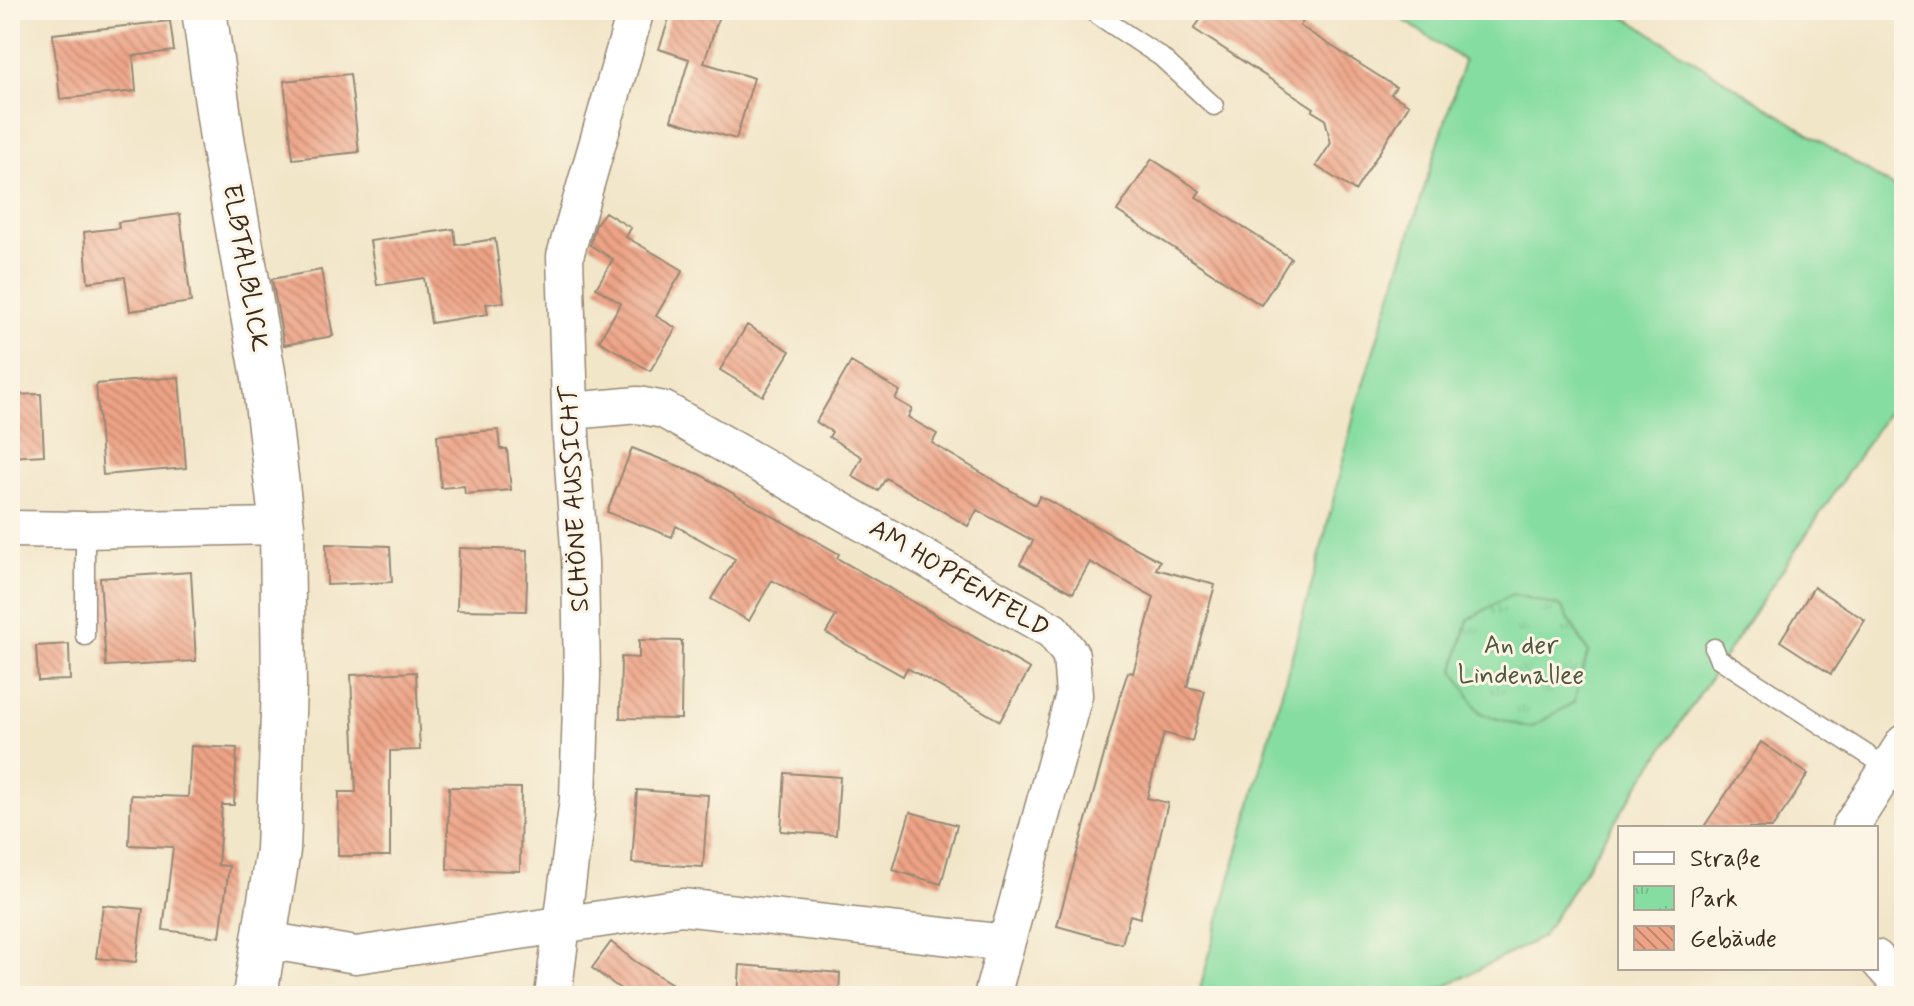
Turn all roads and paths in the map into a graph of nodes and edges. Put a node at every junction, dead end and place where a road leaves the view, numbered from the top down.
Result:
1 (204, 10) edge
2 (636, 10) edge
3 (1090, 10) edge
4 (1214, 106) dead end
5 (571, 411) junction
6 (282, 526) junction
7 (10, 529) edge
8 (85, 530) junction
9 (85, 636) dead end
10 (1714, 648) dead end
11 (1896, 756) edge
12 (1851, 826) edge
13 (563, 926) junction
14 (265, 940) junction
15 (1006, 943) junction
16 (1878, 960) edge
17 (1904, 989) edge
18 (255, 996) edge
19 (553, 996) edge
20 (992, 996) edge

1 - 6 street, ELBTALBLICK
2 - 5 street, SCHÖNE AUSSICHT
3 - 4 lane
5 - 13 street, SCHÖNE AUSSICHT
5 - 15 street, AM HOPFENFELD
6 - 8 street
6 - 14 street, ELBTALBLICK
7 - 8 street
8 - 9 lane
10 - 11 lane
11 - 12 street
13 - 14 street
13 - 15 street
13 - 19 street, SCHÖNE AUSSICHT
14 - 18 street, ELBTALBLICK
15 - 20 street, AM HOPFENFELD
16 - 17 street

